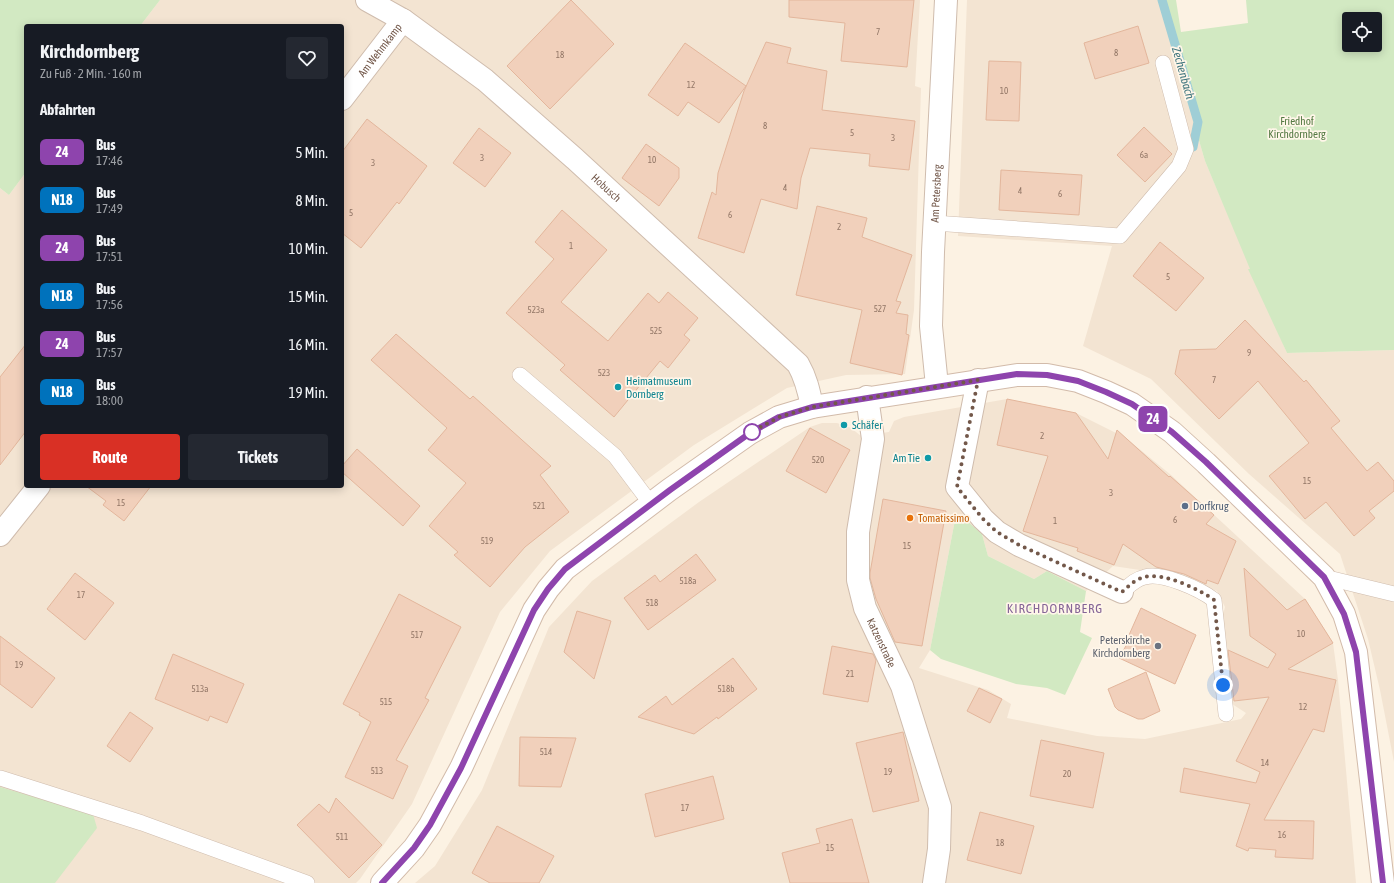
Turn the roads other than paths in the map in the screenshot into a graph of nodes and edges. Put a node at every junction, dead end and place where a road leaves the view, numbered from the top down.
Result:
1 (366, 0) edge
2 (946, 0) edge
3 (403, 20) junction
4 (1163, 63) dead end
5 (344, 96) edge
6 (934, 224) junction
7 (520, 375) dead end
8 (978, 380) junction
9 (937, 386) junction
10 (867, 397) junction
11 (812, 407) junction
12 (37, 488) edge
13 (651, 504) junction
14 (0, 535) edge
15 (1324, 577) junction
16 (1122, 592) joint
17 (1394, 594) edge
18 (1226, 714) dead end
19 (0, 778) edge
20 (307, 883) edge
21 (382, 883) edge
22 (934, 883) edge
23 (1384, 883) edge

1 - 3 street, Hobusch
2 - 6 street, Am Petersberg
3 - 5 street, Am Wehmkamp
3 - 11 street, Hobusch
4 - 6 lane
6 - 9 street, Am Petersberg
7 - 13 lane
8 - 9 street
8 - 15 street
8 - 16 street
9 - 10 street
10 - 11 street
10 - 22 street, Katzenstraße
11 - 13 street
12 - 14 street
13 - 21 street
15 - 17 lane
15 - 23 street
16 - 18 lane
19 - 20 lane

